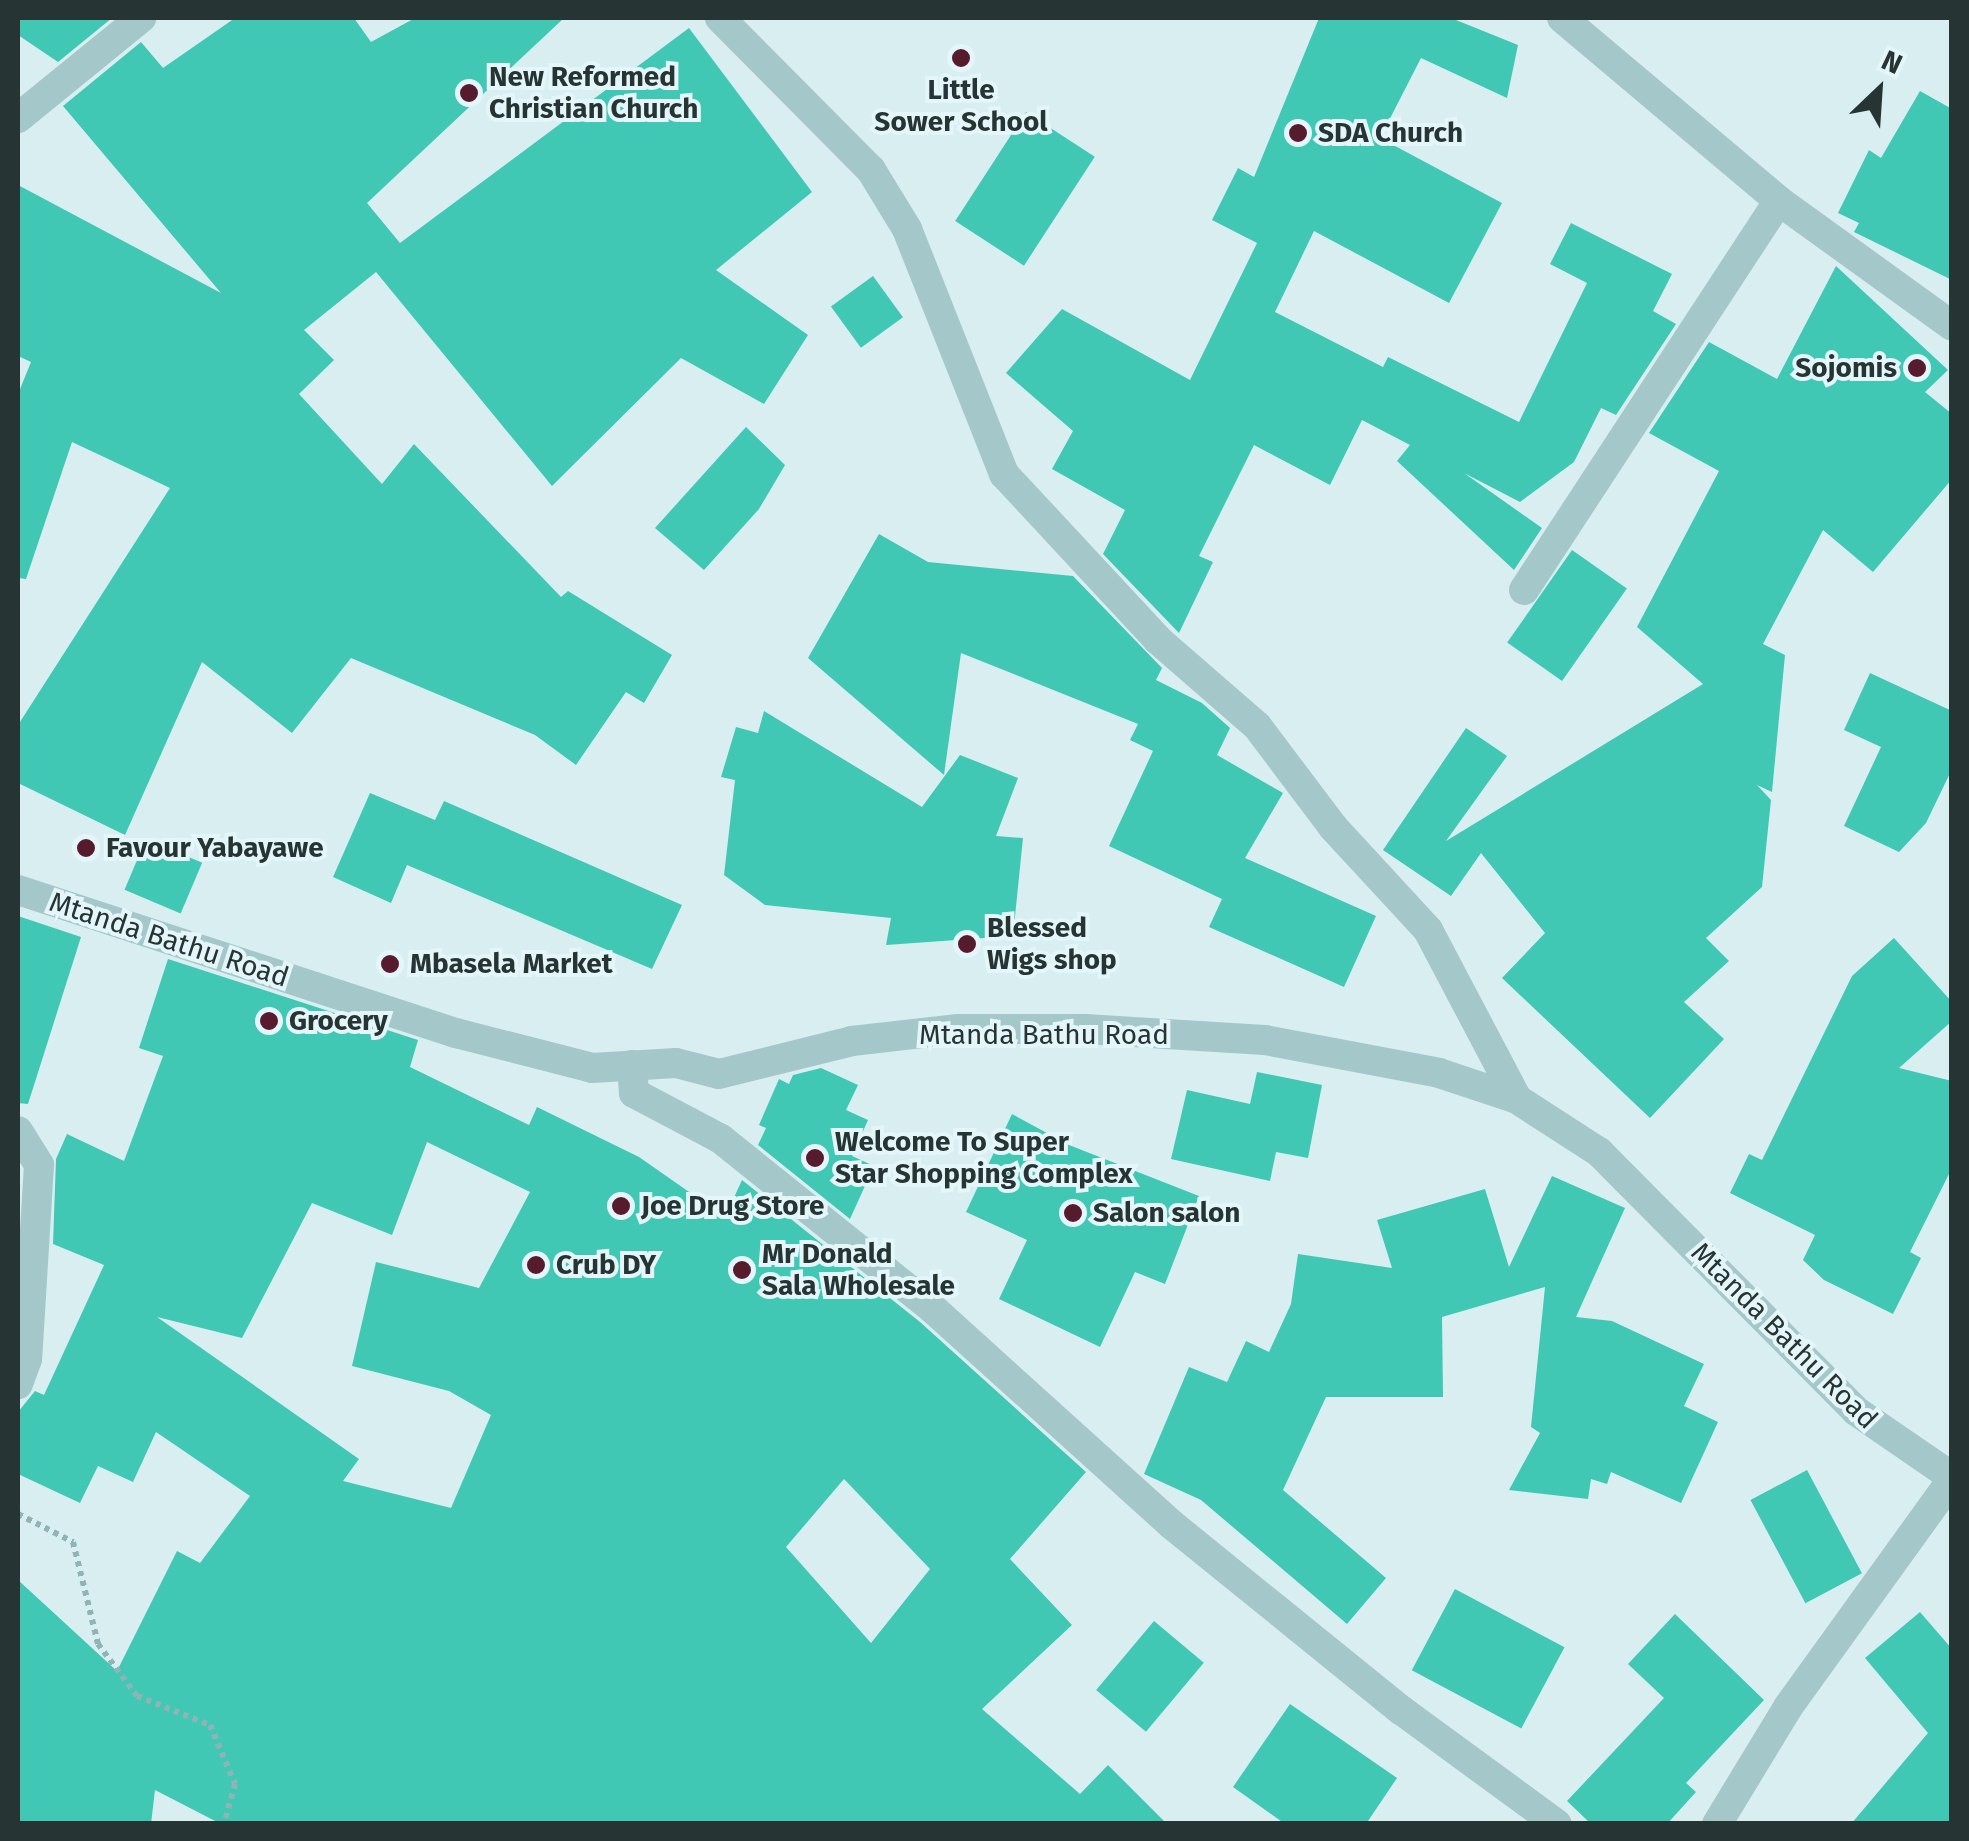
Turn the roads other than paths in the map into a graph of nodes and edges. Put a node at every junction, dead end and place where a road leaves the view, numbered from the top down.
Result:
1 (141, 18) edge
2 (720, 18) edge
3 (1562, 18) edge
4 (18, 118) edge
5 (1779, 200) junction
6 (1952, 326) edge
7 (1524, 590) dead end
8 (18, 890) edge
9 (632, 1064) junction
10 (1517, 1099) junction
11 (18, 1132) edge
12 (18, 1384) edge
13 (1952, 1478) edge
14 (1557, 1824) edge
15 (1717, 1824) edge

1 - 4 street
2 - 10 street
3 - 5 street
5 - 6 street
5 - 7 street
8 - 9 street, Mtanda Bathu Road
9 - 10 street, Mtanda Bathu Road
9 - 14 street
10 - 13 street, Mtanda Bathu Road
11 - 12 street
13 - 15 street

